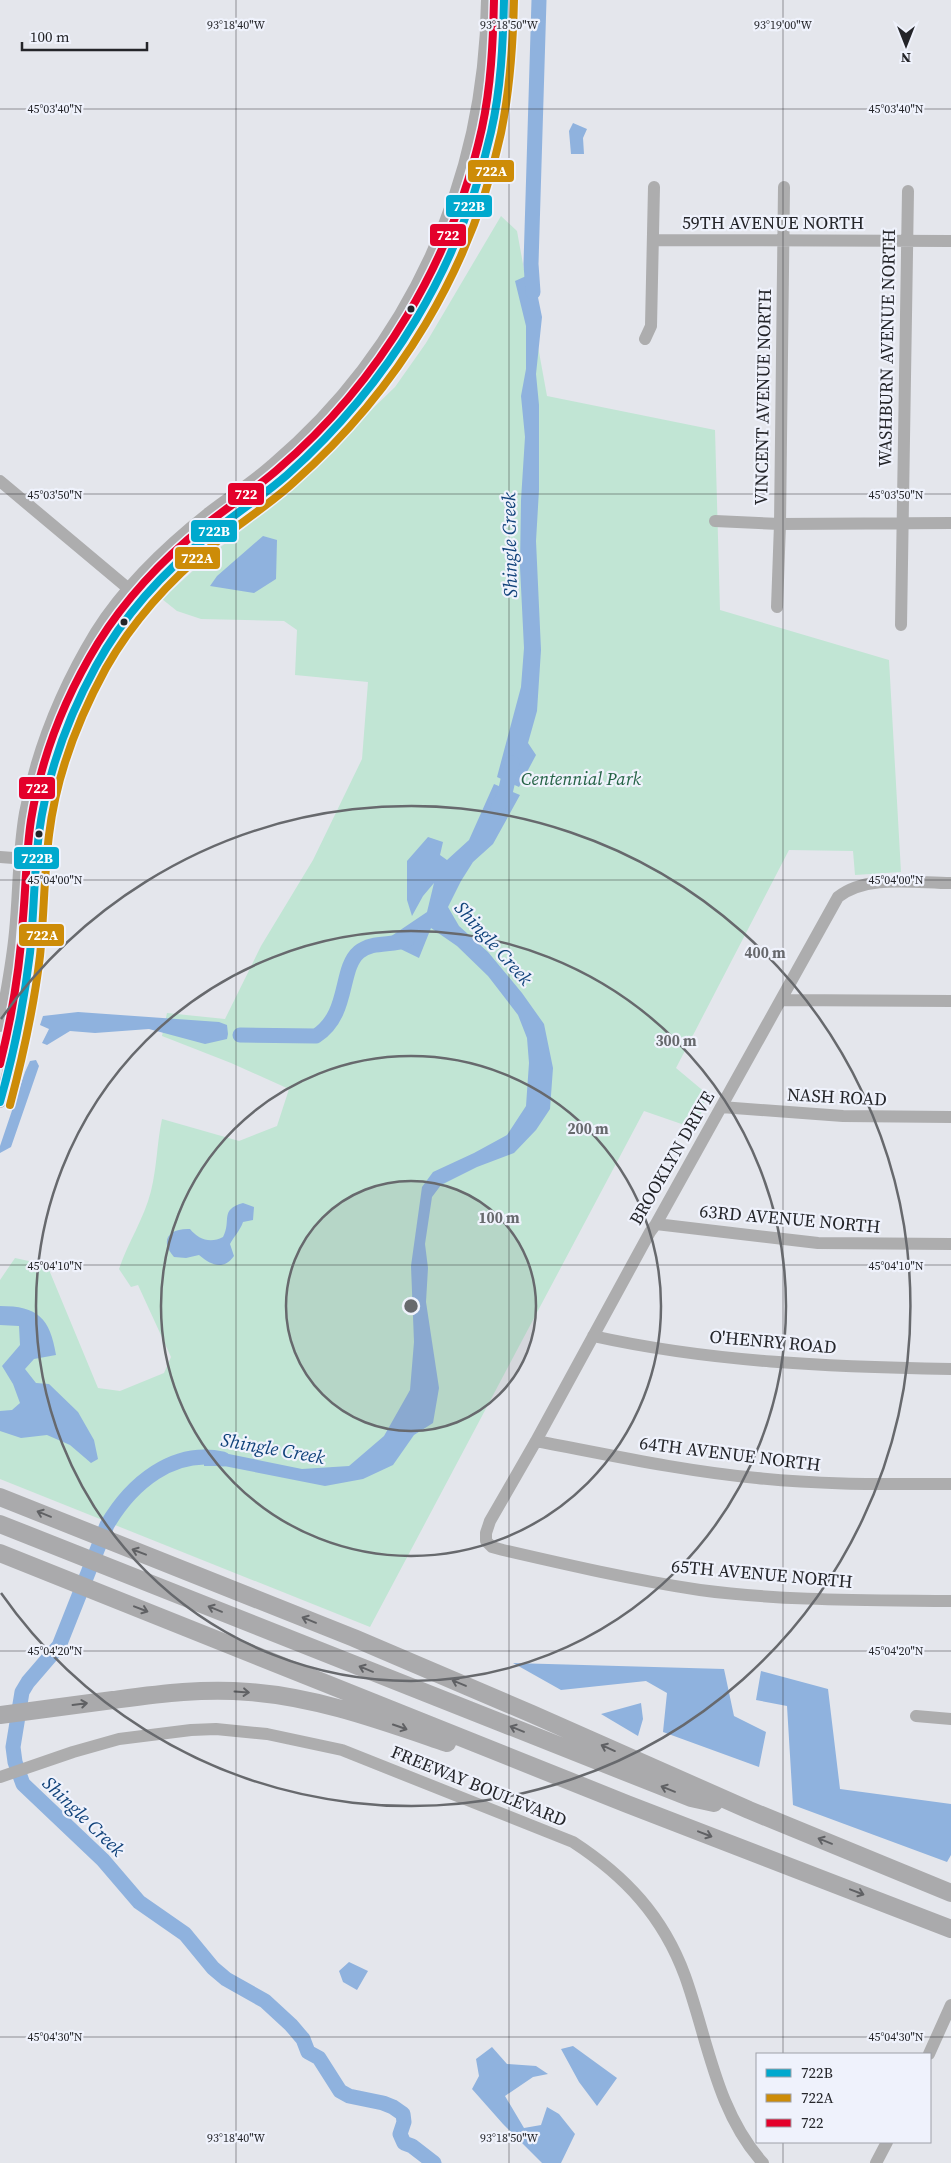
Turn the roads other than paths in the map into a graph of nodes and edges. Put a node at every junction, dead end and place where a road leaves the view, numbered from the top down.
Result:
1 (487, 0) edge
2 (504, 0) edge
3 (654, 187) dead end
4 (784, 187) dead end
5 (908, 191) dead end
6 (654, 240) junction
7 (782, 240) junction
8 (907, 241) junction
9 (951, 241) edge
10 (645, 339) dead end
11 (0, 480) edge
12 (715, 521) dead end
13 (902, 522) junction
14 (780, 524) junction
15 (951, 524) edge
16 (130, 589) junction
17 (141, 600) junction
18 (776, 607) dead end
19 (902, 625) dead end
20 (0, 858) edge
21 (19, 859) junction
22 (37, 860) junction
23 (951, 883) edge
24 (780, 1000) junction
25 (951, 1001) edge
26 (0, 1026) edge
27 (0, 1102) edge
28 (721, 1107) junction
29 (951, 1117) edge
30 (656, 1224) junction
31 (951, 1244) edge
32 (593, 1336) junction
33 (951, 1369) edge
34 (536, 1441) junction
35 (951, 1484) edge
36 (0, 1497) edge
37 (0, 1524) edge
38 (486, 1541) joint
39 (0, 1553) edge
40 (951, 1601) edge
41 (0, 1715) edge
42 (916, 1716) dead end
43 (951, 1719) edge
44 (1, 1777) edge
45 (627, 1804) junction
46 (749, 1810) junction
47 (951, 1893) edge
48 (951, 1929) edge
49 (951, 2005) edge
50 (929, 2053) edge
51 (886, 2143) edge
52 (763, 2163) edge
53 (876, 2163) edge

1 - 16 street
2 - 17 street
3 - 6 street
4 - 7 street, VINCENT AVENUE NORTH
5 - 8 street, WASHBURN AVENUE NORTH
6 - 7 street, 59TH AVENUE NORTH
6 - 10 street
7 - 8 street, 59TH AVENUE NORTH
7 - 14 street, VINCENT AVENUE NORTH
8 - 9 street, 59TH AVENUE NORTH
8 - 13 street, WASHBURN AVENUE NORTH
11 - 16 street
12 - 14 street
13 - 14 street
13 - 15 street
13 - 19 street, WASHBURN AVENUE NORTH
14 - 18 street, VINCENT AVENUE NORTH
16 - 17 street
16 - 21 street
17 - 22 street
20 - 21 street
21 - 22 street
21 - 26 street
22 - 27 street
23 - 24 street, BROOKLYN DRIVE
24 - 25 street
24 - 28 street, BROOKLYN DRIVE
28 - 29 street, NASH ROAD
28 - 30 street, BROOKLYN DRIVE
30 - 31 street, 63RD AVENUE NORTH
30 - 32 street, BROOKLYN DRIVE
32 - 33 street, O'HENRY ROAD
32 - 34 street, BROOKLYN DRIVE
34 - 35 street, 64TH AVENUE NORTH
34 - 38 street, BROOKLYN DRIVE
46 -> 36 highway
46 -> 37 highway
38 - 40 street, 65TH AVENUE NORTH
39 -> 45 highway
41 -> 45 highway
42 - 43 street
44 - 52 street, FREEWAY BOULEVARD
45 -> 48 highway
47 -> 46 highway
49 - 50 street
51 - 53 street

